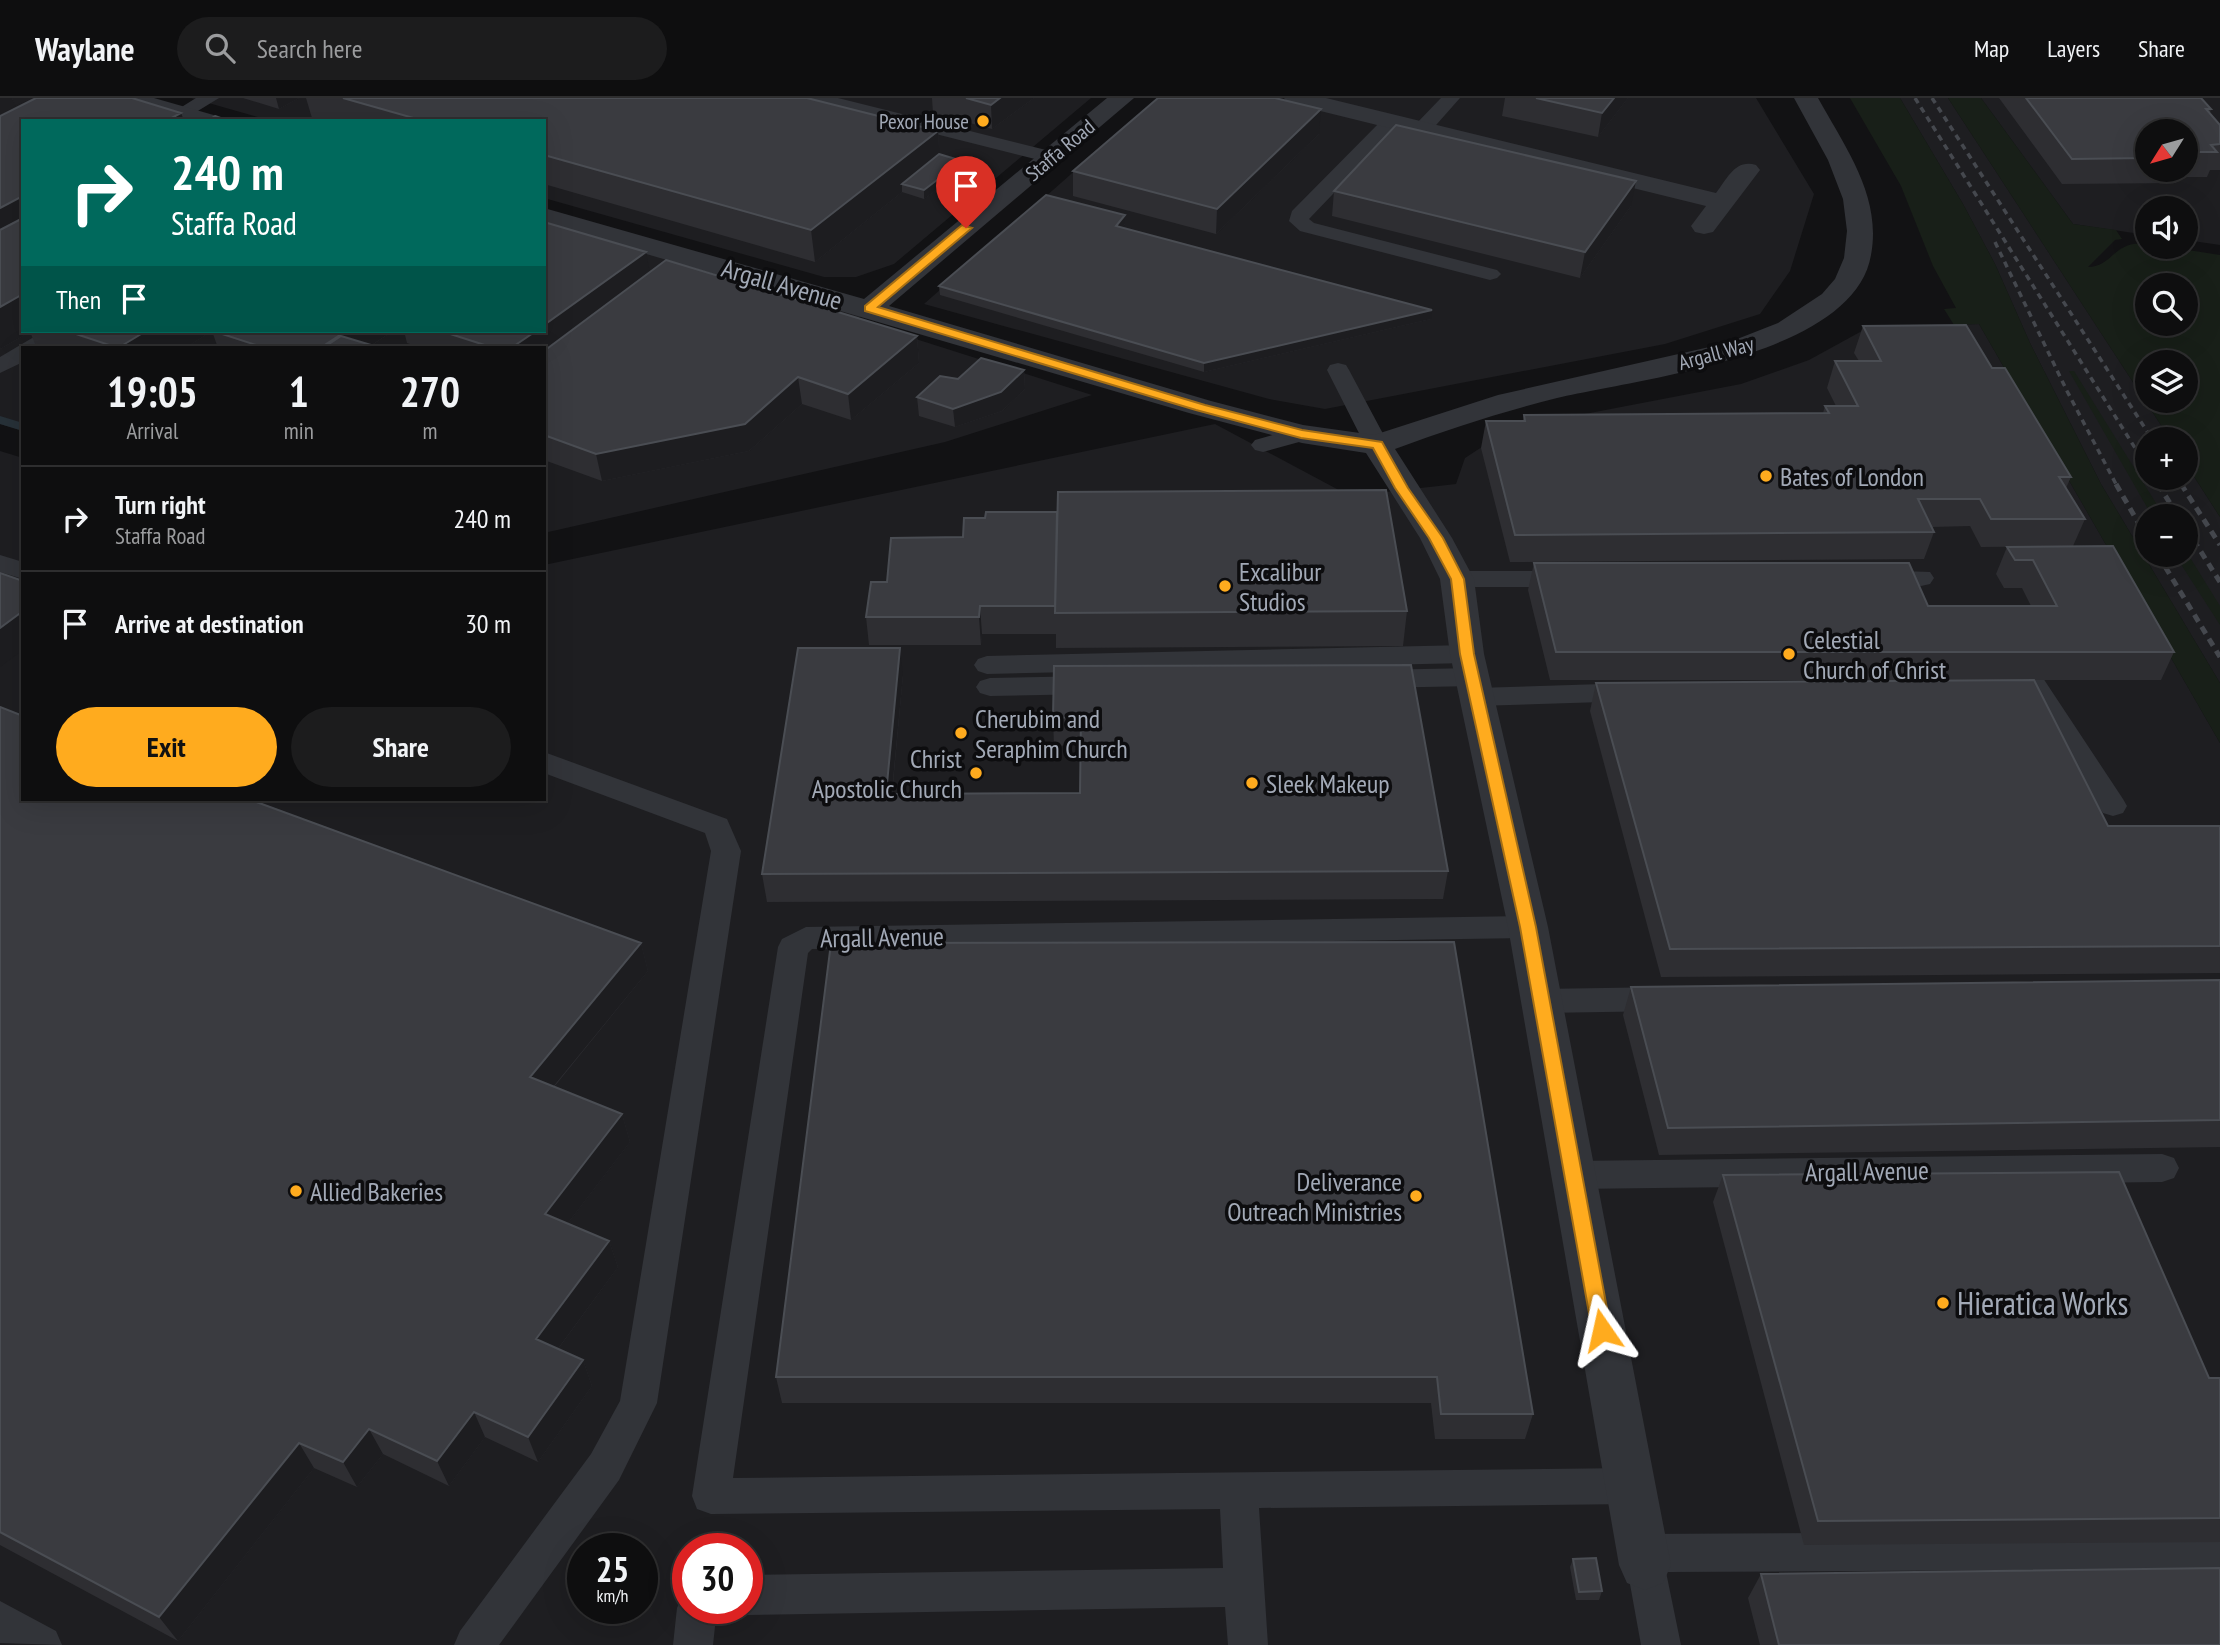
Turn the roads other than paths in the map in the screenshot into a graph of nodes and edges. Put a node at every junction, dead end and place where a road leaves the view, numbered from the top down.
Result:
1 (128, 98) edge
2 (210, 98) edge
3 (816, 98) edge
4 (1122, 98) edge
5 (1296, 98) edge
6 (1451, 98) edge
7 (1806, 98) edge
8 (181, 113) junction
9 (201, 119) edge
10 (1392, 121) junction
11 (1422, 129) junction
12 (1051, 158) junction
13 (1747, 170) dead end
14 (1723, 202) junction
15 (546, 217) edge
16 (1704, 226) dead end
17 (1490, 274) dead end
18 (869, 309) junction
19 (56, 333) edge
20 (34, 346) edge
21 (21, 354) edge
22 (0, 369) edge
23 (1338, 370) dead end
24 (21, 378) edge
25 (1301, 434) junction
26 (1377, 444) junction
27 (1263, 445) dead end
28 (0, 563) edge
29 (21, 570) edge
30 (1853, 578) edge
31 (1921, 578) dead end
32 (1457, 579) junction
33 (1594, 579) edge
34 (989, 676) dead end
35 (1473, 676) junction
36 (1989, 682) edge
37 (1657, 691) edge
38 (546, 763) edge
39 (2113, 806) dead end
40 (1528, 927) junction
41 (1694, 999) edge
42 (1541, 1000) junction
43 (2162, 1168) dead end
44 (1573, 1175) junction
45 (1631, 1486) junction
46 (1238, 1492) junction
47 (2220, 1550) edge
48 (1644, 1559) junction
49 (1243, 1587) junction
50 (763, 1595) edge
51 (0, 1620) edge
52 (695, 1624) edge
53 (42, 1645) edge
54 (474, 1645) edge
55 (692, 1645) edge
56 (1248, 1645) edge
57 (1661, 1645) edge

1 - 8 street
2 - 8 lane
3 - 12 lane
4 - 12 street, Staffa Road
5 - 10 street
6 - 11 lane
7 - 26 street, Argall Way
8 - 9 street
10 - 11 street
10 - 17 lane
11 - 14 street
12 - 18 street, Staffa Road
13 - 14 street
14 - 16 street
15 - 18 street, Argall Avenue
18 - 25 street, Argall Avenue
19 - 20 lane
21 - 22 lane
22 - 24 lane
23 - 26 lane
25 - 26 street, Argall Avenue
25 - 27 lane
26 - 32 street
28 - 29 lane
30 - 31 lane
32 - 33 lane
32 - 35 street
34 - 35 lane
35 - 37 lane
35 - 40 street
36 - 39 lane
38 - 54 lane
40 - 42 street
40 - 46 lane, Argall Avenue
41 - 42 lane
42 - 44 street
43 - 44 lane, Argall Avenue
44 - 45 street
45 - 46 lane
45 - 48 street
46 - 49 lane
47 - 48 lane
48 - 57 lane
49 - 50 lane
49 - 56 lane
51 - 53 lane
52 - 55 lane

